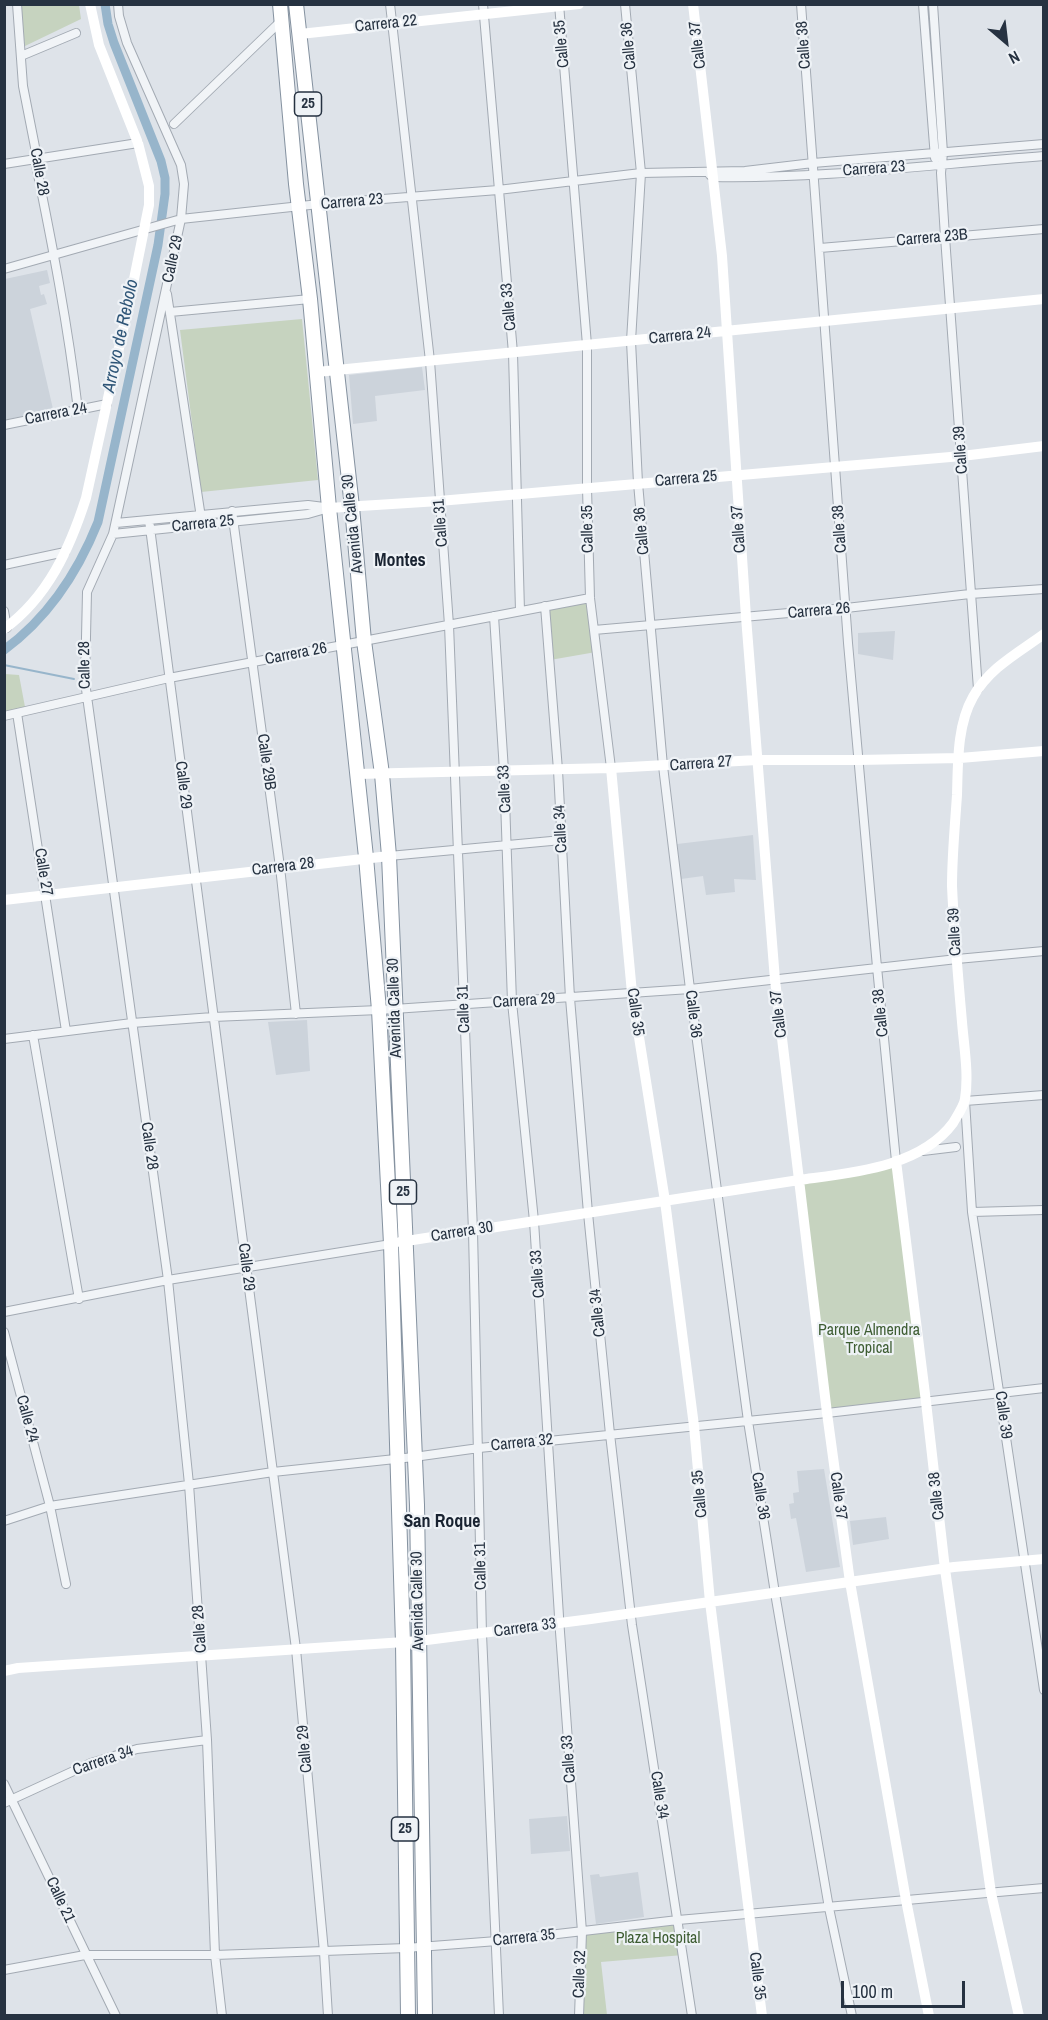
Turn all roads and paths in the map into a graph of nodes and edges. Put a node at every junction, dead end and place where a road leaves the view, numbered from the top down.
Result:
1 (17, 4) edge
2 (90, 4) edge
3 (118, 4) edge
4 (280, 4) edge
5 (390, 4) edge
6 (579, 4) edge
7 (625, 4) edge
8 (693, 4) edge
9 (801, 4) edge
10 (923, 4) edge
11 (933, 4) edge
12 (559, 5) edge
13 (298, 6) edge
14 (484, 9) edge
15 (282, 20) junction
16 (392, 23) junction
17 (76, 33) dead end
18 (300, 34) junction
19 (21, 56) junction
20 (174, 124) dead end
21 (138, 143) junction
22 (1044, 144) edge
23 (939, 153) junction
24 (1044, 156) edge
25 (35, 160) junction
26 (813, 163) junction
27 (4, 164) edge
28 (940, 164) junction
29 (641, 173) junction
30 (711, 173) junction
31 (814, 174) junction
32 (575, 182) junction
33 (498, 190) junction
34 (413, 196) junction
35 (319, 204) junction
36 (299, 206) junction
37 (178, 220) junction
38 (148, 229) junction
39 (1044, 229) edge
40 (945, 237) junction
41 (820, 248) junction
42 (55, 256) junction
43 (4, 269) edge
44 (166, 289) junction
45 (1044, 298) edge
46 (310, 299) junction
47 (950, 309) junction
48 (170, 312) junction
49 (825, 322) junction
50 (726, 332) junction
51 (631, 341) junction
52 (587, 345) junction
53 (513, 353) junction
54 (430, 361) junction
55 (337, 371) junction
56 (317, 372) junction
57 (107, 404) junction
58 (78, 410) junction
59 (4, 425) edge
60 (1044, 446) edge
61 (962, 456) junction
62 (835, 467) junction
63 (736, 475) junction
64 (638, 483) junction
65 (587, 488) junction
66 (518, 494) junction
67 (439, 501) junction
68 (352, 507) junction
69 (328, 508) junction
70 (232, 511) junction
71 (201, 514) junction
72 (148, 519) junction
73 (234, 521) junction
74 (116, 523) junction
75 (202, 524) junction
76 (150, 530) junction
77 (113, 534) junction
78 (65, 552) junction
79 (4, 565) edge
80 (1044, 589) edge
81 (970, 594) junction
82 (590, 598) junction
83 (544, 606) junction
84 (846, 608) junction
85 (4, 611) edge
86 (520, 611) junction
87 (494, 616) junction
88 (746, 617) junction
89 (449, 625) junction
90 (651, 625) junction
91 (6, 629) edge
92 (594, 630) junction
93 (1044, 634) edge
94 (364, 641) junction
95 (344, 645) junction
96 (252, 662) junction
97 (169, 678) junction
98 (978, 689) junction
99 (86, 697) junction
100 (17, 713) junction
101 (4, 716) edge
102 (1044, 751) edge
103 (960, 758) junction
104 (757, 760) junction
105 (858, 760) junction
106 (663, 766) junction
107 (611, 768) junction
108 (558, 770) junction
109 (504, 771) junction
110 (454, 772) junction
111 (357, 774) junction
112 (382, 774) junction
113 (562, 840) junction
114 (508, 845) junction
115 (458, 849) junction
116 (389, 855) junction
117 (366, 857) junction
118 (280, 867) junction
119 (195, 877) junction
120 (114, 887) junction
121 (47, 895) junction
122 (4, 900) edge
123 (1044, 951) edge
124 (957, 959) junction
125 (877, 967) junction
126 (775, 980) junction
127 (690, 989) junction
128 (632, 993) junction
129 (570, 998) junction
130 (512, 1002) junction
131 (464, 1005) junction
132 (395, 1009) junction
133 (379, 1010) junction
134 (296, 1014) junction
135 (213, 1017) junction
136 (132, 1023) junction
137 (66, 1031) junction
138 (33, 1035) junction
139 (4, 1039) edge
140 (1044, 1095) edge
141 (965, 1101) junction
142 (956, 1148) dead end
143 (918, 1151) junction
144 (896, 1161) junction
145 (799, 1180) junction
146 (717, 1193) junction
147 (665, 1201) junction
148 (1044, 1210) edge
149 (972, 1212) junction
150 (588, 1213) junction
151 (534, 1221) junction
152 (473, 1231) junction
153 (405, 1241) junction
154 (391, 1244) junction
155 (246, 1268) junction
156 (168, 1280) junction
157 (79, 1299) junction
158 (4, 1312) edge
159 (4, 1332) edge
160 (1044, 1388) edge
161 (1000, 1392) junction
162 (926, 1402) junction
163 (827, 1413) junction
164 (748, 1421) junction
165 (694, 1426) junction
166 (610, 1434) junction
167 (548, 1440) junction
168 (478, 1448) junction
169 (414, 1457) junction
170 (396, 1459) junction
171 (273, 1472) junction
172 (189, 1484) junction
173 (50, 1506) junction
174 (4, 1521) edge
175 (1044, 1559) edge
176 (1023, 1560) junction
177 (945, 1569) junction
178 (850, 1582) junction
179 (66, 1584) dead end
180 (775, 1593) junction
181 (710, 1602) junction
182 (631, 1613) junction
183 (559, 1623) junction
184 (482, 1634) junction
185 (418, 1641) junction
186 (402, 1642) junction
187 (296, 1649) junction
188 (202, 1655) junction
189 (4, 1671) edge
190 (1044, 1690) edge
191 (207, 1740) junction
192 (4, 1784) edge
193 (8, 1801) edge
194 (1044, 1888) edge
195 (991, 1893) junction
196 (906, 1900) junction
197 (829, 1908) junction
198 (749, 1914) junction
199 (678, 1920) junction
200 (582, 1932) junction
201 (497, 1941) junction
202 (423, 1947) junction
203 (406, 1948) junction
204 (324, 1953) junction
205 (85, 1955) junction
206 (215, 1956) junction
207 (4, 1970) edge
208 (116, 2016) edge
209 (222, 2016) edge
210 (328, 2016) edge
211 (408, 2016) edge
212 (425, 2016) edge
213 (499, 2016) edge
214 (579, 2016) edge
215 (692, 2016) edge
216 (762, 2016) edge
217 (852, 2016) edge
218 (928, 2016) edge
219 (1019, 2016) edge

1 - 19 street, Calle 28
2 - 21 street, Calle 29
3 - 37 street, Calle 29
4 - 15 highway, Avenida Calle 30 / 25
5 - 16 street, Calle 31
6 - 12 street, Carrera 22
7 - 29 street, Calle 36
8 - 30 street, Calle 37
9 - 26 street, Calle 38
10 - 23 street, Calle 39
11 - 23 street, Calle 39
12 - 14 street, Carrera 22
12 - 32 street, Calle 35
13 - 18 highway, Avenida Calle 30 / 25
14 - 16 street, Carrera 22
14 - 33 street, Calle 33
15 - 20 street
15 - 36 highway, Avenida Calle 30 / 25
16 - 18 street, Carrera 22
16 - 34 street, Calle 31
17 - 19 street
18 - 35 highway, Avenida Calle 30 / 25
19 - 25 street, Calle 28
21 - 25 street
21 - 38 street, Calle 29
22 - 23 street, Carrera 23
23 - 26 street, Carrera 23
23 - 28 street, Calle 39
24 - 28 street, Carrera 23
25 - 27 street
25 - 42 street, Calle 28
26 - 30 street, Carrera 23
26 - 31 street, Calle 38
28 - 31 street, Carrera 23
28 - 40 street, Calle 39
29 - 30 street, Carrera 23
29 - 32 street, Carrera 23
29 - 51 street, Calle 36
30 - 31 street, Carrera 23
30 - 50 street, Calle 37
31 - 41 street, Calle 38
32 - 33 street, Carrera 23
32 - 52 street, Calle 35
33 - 34 street, Carrera 23
33 - 53 street, Calle 33
34 - 35 street, Carrera 23
34 - 54 street, Calle 31
35 - 36 street, Carrera 23
35 - 55 highway, Avenida Calle 30 / 25
36 - 37 street, Carrera 23
36 - 46 highway, Avenida Calle 30 / 25
37 - 38 street, Carrera 23
37 - 44 street, Calle 29
38 - 42 street, Carrera 23
38 - 57 street, Calle 29
39 - 40 street, Carrera 23B
40 - 41 street, Carrera 23B
40 - 47 street, Calle 39
41 - 49 street, Calle 38
42 - 43 street, Carrera 23
42 - 58 street, Calle 28
44 - 48 street, Calle 29
44 - 74 street, Calle 28
45 - 47 street, Carrera 24
46 - 48 street
46 - 56 highway, Avenida Calle 30 / 25
47 - 49 street, Carrera 24
47 - 61 street, Calle 39
48 - 71 street, Calle 29
49 - 50 street, Carrera 24
49 - 62 street, Calle 38
50 - 51 street, Carrera 24
50 - 63 street, Calle 37
51 - 52 street, Carrera 24
51 - 64 street, Calle 36
52 - 53 street, Carrera 24
52 - 65 street, Calle 35
53 - 54 street, Carrera 24
53 - 66 street, Calle 33
54 - 55 street, Carrera 24
54 - 67 street, Calle 31
55 - 56 street, Carrera 24
55 - 68 highway, Avenida Calle 30 / 25
56 - 69 highway, Avenida Calle 30 / 25
57 - 58 street, Carrera 24
57 - 78 street
58 - 59 street, Carrera 24
60 - 61 street, Carrera 25
61 - 62 street, Carrera 25
61 - 81 street, Calle 39
62 - 63 street, Carrera 25
62 - 84 street, Calle 38
63 - 64 street, Carrera 25
63 - 88 street, Calle 37
64 - 65 street, Carrera 25
64 - 90 street, Calle 36
65 - 66 street, Carrera 25
65 - 82 street, Calle 35
66 - 67 street, Carrera 25
66 - 86 street, Calle 33
67 - 68 street, Carrera 25
67 - 89 street, Calle 31
68 - 69 street, Carrera 25
68 - 94 highway, Avenida Calle 30 / 25
69 - 70 street, Carrera 25
69 - 73 street, Carrera 25
69 - 95 highway, Avenida Calle 30 / 25
70 - 71 street, Carrera 25
70 - 73 street, Calle 29B
71 - 72 street, Carrera 25
71 - 75 street, Calle 29
72 - 74 street, Carrera 25
72 - 76 street, Calle 29
73 - 75 street, Carrera 25
73 - 96 street, Calle 29B
74 - 77 street, Calle 28
75 - 76 street, Carrera 25
76 - 77 street, Carrera 25
76 - 97 street, Calle 29
77 - 99 street, Calle 28
78 - 79 street
78 - 91 street
80 - 81 street, Carrera 26
81 - 84 street, Carrera 26
81 - 98 street, Calle 39
82 - 83 street, Carrera 26
82 - 92 street, Calle 35
83 - 86 street, Carrera 26
83 - 108 street, Calle 34
84 - 88 street, Carrera 26
84 - 105 street, Calle 38
85 - 91 street
86 - 87 street, Carrera 26
87 - 89 street, Carrera 26
87 - 109 street, Calle 33
88 - 90 street, Carrera 26
88 - 104 street, Calle 37
89 - 94 street, Carrera 26
89 - 110 street, Calle 31
90 - 92 street, Carrera 26
90 - 106 street, Calle 36
92 - 107 street, Calle 35
93 - 98 street
94 - 95 street, Carrera 26
94 - 112 highway, Avenida Calle 30 / 25
95 - 96 street, Carrera 26
95 - 111 highway, Avenida Calle 30 / 25
96 - 97 street, Carrera 26
96 - 118 street, Calle 29B
97 - 99 street, Carrera 26
97 - 119 street, Calle 29
98 - 103 street, Calle 39
99 - 100 street, Carrera 26
99 - 120 street, Calle 28
100 - 101 street, Carrera 26
100 - 121 street, Calle 27
102 - 103 street, Carrera 27
103 - 105 street, Carrera 27
103 - 124 street, Calle 39
104 - 105 street, Carrera 27
104 - 106 street, Carrera 27
104 - 126 street, Calle 37
105 - 125 street, Calle 38
106 - 107 street, Carrera 27
106 - 127 street, Calle 36
107 - 108 street, Carrera 27
107 - 128 street, Calle 35
108 - 109 street, Carrera 27
108 - 113 street, Calle 34
109 - 110 street, Carrera 27
109 - 114 street, Calle 33
110 - 112 street, Carrera 27
110 - 115 street, Calle 31
111 - 112 street, Carrera 27
111 - 117 highway, Avenida Calle 30 / 25
112 - 116 highway, Avenida Calle 30 / 25
113 - 114 street, Carrera 28
113 - 129 street, Calle 34
114 - 115 street, Carrera 28
114 - 130 street, Calle 33
115 - 116 street, Carrera 28
115 - 131 street, Calle 31
116 - 117 street, Carrera 28
116 - 132 highway, Avenida Calle 30 / 25
117 - 118 street, Carrera 28
117 - 133 highway, Avenida Calle 30 / 25
118 - 119 street, Carrera 28
118 - 134 street, Calle 29B
119 - 120 street, Carrera 28
119 - 135 street, Calle 29
120 - 121 street, Carrera 28
120 - 136 street, Calle 28
121 - 122 street, Carrera 28
121 - 137 street, Calle 27
123 - 124 street, Carrera 29
124 - 125 street, Carrera 29
124 - 141 street, Calle 39
125 - 126 street, Carrera 29
125 - 144 street, Calle 38
126 - 127 street, Carrera 29
126 - 145 street, Calle 37
127 - 128 street, Carrera 29
127 - 146 street, Calle 36
128 - 129 street, Carrera 29
128 - 147 street, Calle 35
129 - 130 street, Carrera 29
129 - 150 street, Calle 34
130 - 131 street, Carrera 29
130 - 151 street, Calle 33
131 - 132 street, Carrera 29
131 - 152 street, Calle 31
132 - 133 street, Carrera 29
132 - 153 highway, Avenida Calle 30 / 25
133 - 134 street, Carrera 29
133 - 154 highway, Avenida Calle 30 / 25
134 - 135 street, Carrera 29
135 - 136 street, Carrera 29
135 - 155 street, Calle 29
136 - 137 street, Carrera 29
136 - 156 street, Calle 28
137 - 138 street, Carrera 29
138 - 139 street, Carrera 29
138 - 157 street
140 - 141 street
141 - 143 street, Carrera 30
141 - 149 street, Calle 39
142 - 143 street, Carrera 30
143 - 144 street, Carrera 30
144 - 145 street, Carrera 30
144 - 162 street, Calle 38
145 - 146 street, Carrera 30
145 - 163 street, Calle 37
146 - 147 street, Carrera 30
146 - 164 street, Calle 36
147 - 150 street, Carrera 30
147 - 165 street, Calle 35
148 - 149 street
149 - 161 street, Calle 39
150 - 151 street, Carrera 30
150 - 166 street, Calle 34
151 - 152 street, Carrera 30
151 - 167 street, Calle 33
152 - 153 street, Carrera 30
152 - 168 street, Calle 31
153 - 154 street, Carrera 30
153 - 169 highway, Avenida Calle 30 / 25
154 - 155 street, Carrera 30
154 - 170 highway, Avenida Calle 30 / 25
155 - 156 street, Carrera 30
155 - 171 street, Calle 29
156 - 157 street, Carrera 30
156 - 172 street, Calle 28
157 - 158 street, Carrera 30
159 - 173 street, Calle 24
160 - 161 street, Carrera 32
161 - 162 street, Carrera 32
161 - 176 street, Calle 39
162 - 163 street, Carrera 32
162 - 177 street, Calle 38
163 - 164 street, Carrera 32
163 - 178 street, Calle 37
164 - 165 street, Carrera 32
164 - 180 street, Calle 36
165 - 166 street, Carrera 32
165 - 181 street, Calle 35
166 - 167 street, Carrera 32
166 - 182 street, Calle 34
167 - 168 street, Carrera 32
167 - 183 street, Calle 33
168 - 169 street, Carrera 32
168 - 184 street, Calle 31
169 - 170 street, Carrera 32
169 - 185 highway, Avenida Calle 30 / 25
170 - 171 street, Carrera 32
170 - 186 highway, Avenida Calle 30 / 25
171 - 172 street, Carrera 32
171 - 187 street, Calle 29
172 - 173 street, Carrera 32
172 - 188 street, Calle 28
173 - 174 street, Carrera 32
173 - 179 street, Calle 24
175 - 176 street, Carrera 33
176 - 177 street, Carrera 33
176 - 190 street, Calle 39
177 - 178 street, Carrera 33
177 - 195 street, Calle 38
178 - 180 street, Carrera 33
178 - 196 street, Calle 37
180 - 181 street, Carrera 33
180 - 197 street, Calle 36
181 - 182 street, Carrera 33
181 - 198 street, Calle 35
182 - 183 street, Carrera 33
182 - 199 street, Calle 34
183 - 184 street, Carrera 33
183 - 200 street, Calle 33
184 - 185 street, Carrera 33
184 - 201 street, Calle 31
185 - 186 street, Carrera 33
185 - 202 highway, Avenida Calle 30 / 25
186 - 187 street, Carrera 33
186 - 203 highway, Avenida Calle 30 / 25
187 - 188 street, Carrera 33
187 - 204 street, Calle 29
188 - 189 street, Carrera 33
188 - 191 street, Calle 28
191 - 193 street, Carrera 34
191 - 206 street, Calle 28
192 - 193 street, Calle 21
193 - 205 street, Calle 21
194 - 195 street, Carrera 35
195 - 196 street, Carrera 35
195 - 219 street, Calle 38
196 - 197 street, Carrera 35
196 - 218 street, Calle 37
197 - 198 street, Carrera 35
197 - 217 street, Calle 36
198 - 199 street, Carrera 35
198 - 216 street, Calle 35
199 - 200 street, Carrera 35
199 - 215 street, Calle 34
200 - 201 street, Carrera 35
200 - 214 street, Calle 32
201 - 202 street, Carrera 35
201 - 213 street, Calle 31
202 - 203 street, Carrera 35
202 - 212 highway, Avenida Calle 30 / 25
203 - 204 street, Carrera 35
203 - 211 highway, Avenida Calle 30 / 25
204 - 206 street, Carrera 35
204 - 210 street, Calle 29
205 - 206 street, Carrera 35
205 - 207 street, Carrera 35
205 - 208 street, Calle 21
206 - 209 street, Calle 28

